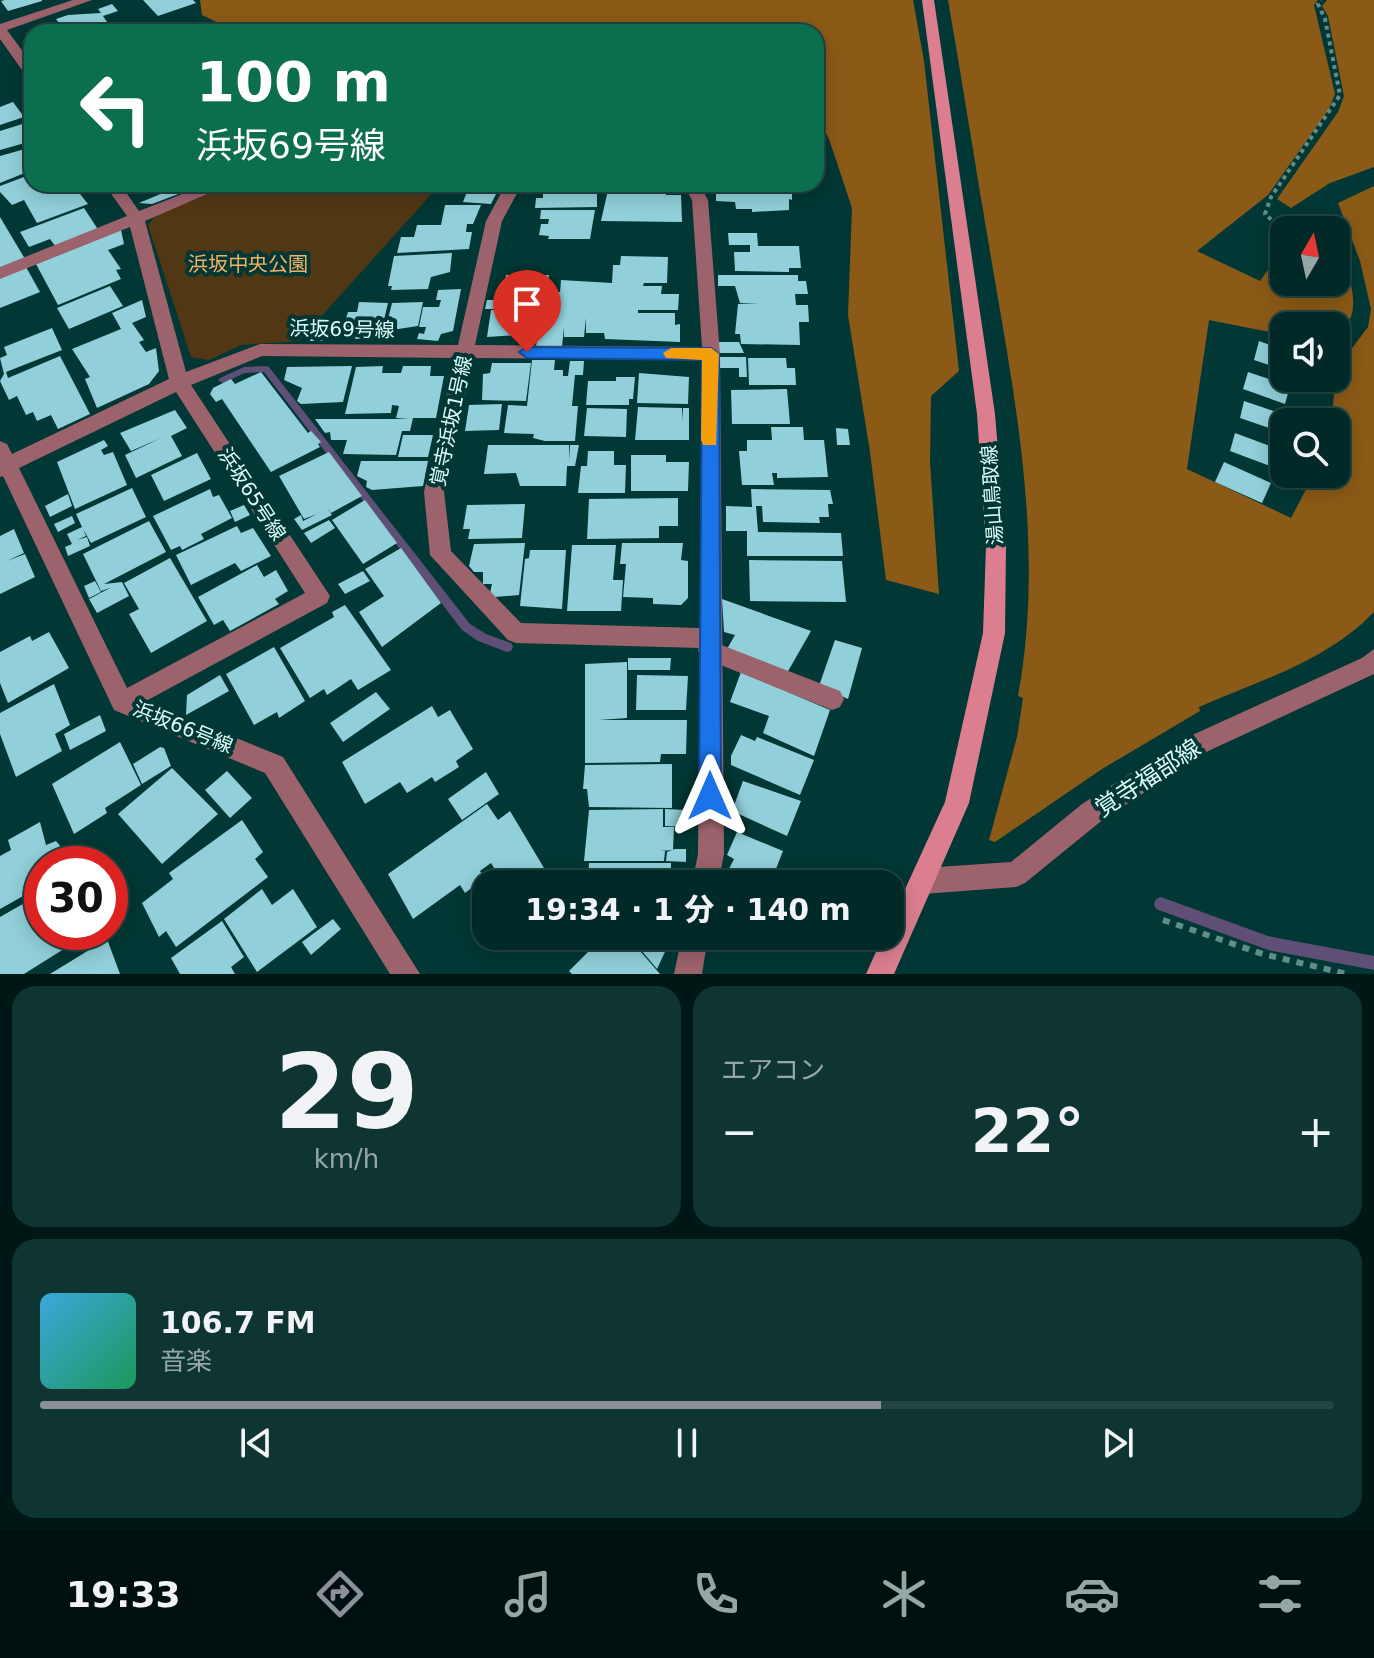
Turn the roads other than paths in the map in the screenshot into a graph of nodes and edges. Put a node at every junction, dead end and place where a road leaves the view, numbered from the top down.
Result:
1 (86, 0) edge
2 (928, 0) edge
3 (0, 29) edge
4 (24, 63) edge
5 (118, 192) edge
6 (202, 192) edge
7 (510, 192) edge
8 (696, 192) edge
9 (136, 218) junction
10 (0, 273) edge
11 (466, 352) junction
12 (711, 354) junction
13 (179, 382) junction
14 (2, 461) edge
15 (709, 644) junction
16 (1374, 659) edge
17 (832, 699) dead end
18 (122, 702) junction
19 (708, 870) edge
20 (923, 881) junction
21 (692, 950) edge
22 (406, 974) edge
23 (688, 974) edge
24 (880, 974) edge

1 - 3 street
2 - 20 main road, 湯山鳥取線
3 - 4 street
5 - 9 street, 浜坂65号線
6 - 9 street
7 - 11 street, 覚寺浜坂1号線
8 - 12 street
9 - 10 street
9 - 13 street, 浜坂65号線
11 - 12 street, 浜坂69号線
11 - 13 street, 浜坂69号線
11 - 15 street, 覚寺浜坂1号線
12 - 15 street
13 - 14 street, 浜坂69号線
13 - 18 street, 浜坂65号線
14 - 18 street, 浜坂66号線
15 - 17 street
15 - 19 street
16 - 20 street, 覚寺福部線
18 - 22 street, 浜坂66号線
20 - 24 main road, 湯山鳥取線
21 - 23 street

